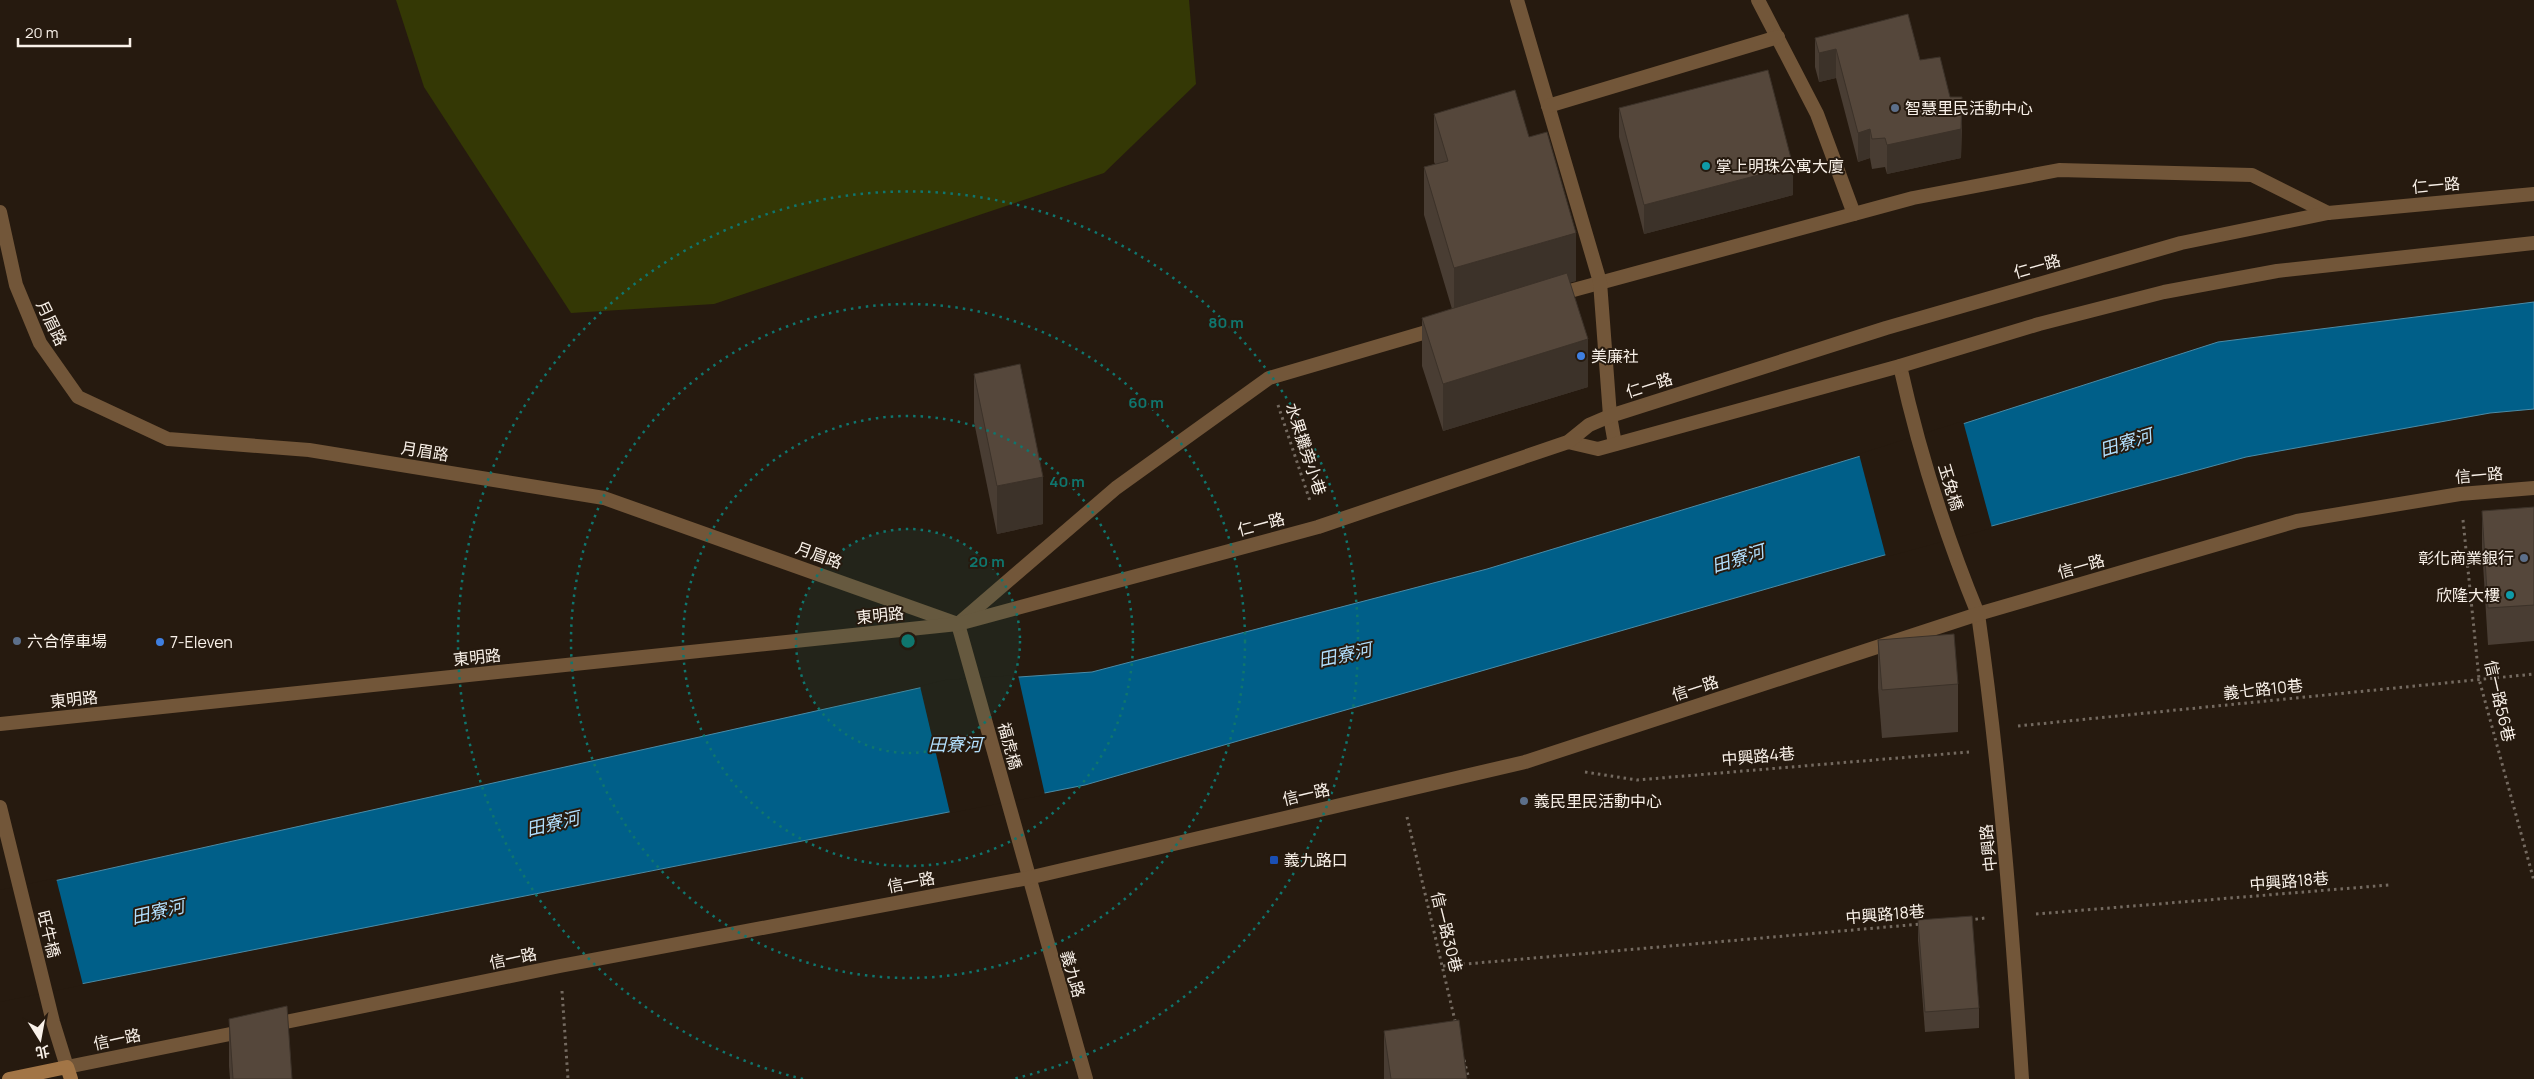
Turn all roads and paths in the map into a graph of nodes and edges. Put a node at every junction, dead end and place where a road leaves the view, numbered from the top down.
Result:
1 (1517, 0) edge
2 (1758, 0) edge
3 (1778, 37) junction
4 (1548, 106) junction
5 (2534, 194) edge
6 (0, 212) edge
7 (2328, 213) junction
8 (1854, 214) junction
9 (2534, 243) edge
10 (1600, 282) junction
11 (1543, 298) edge
12 (1458, 323) edge
13 (1900, 366) junction
14 (1269, 378) junction
15 (1610, 416) junction
16 (1568, 442) junction
17 (1615, 444) junction
18 (2534, 488) edge
19 (2460, 494) junction
20 (1318, 527) junction
21 (1978, 614) junction
22 (958, 624) junction
23 (2534, 674) edge
24 (2479, 679) junction
25 (0, 724) edge
26 (1994, 728) junction
27 (1995, 750) junction
28 (1581, 771) dead end
29 (1400, 790) junction
30 (0, 807) edge
31 (2533, 872) edge
32 (1028, 878) junction
33 (2534, 881) edge
34 (2389, 885) dead end
35 (2012, 916) junction
36 (1963, 920) edge
37 (1924, 924) edge
38 (560, 966) junction
39 (1443, 966) junction
40 (1458, 1032) edge
41 (1462, 1051) edge
42 (69, 1073) edge
43 (8, 1079) edge
44 (568, 1079) edge
45 (1086, 1079) edge
46 (1468, 1079) edge
47 (2022, 1079) edge

1 - 4 street
2 - 3 street
3 - 4 street
3 - 8 street
4 - 10 street
5 - 7 street, 仁一路
6 - 22 street, 月眉路
7 - 8 street
7 - 15 street, 仁一路
8 - 10 street
9 - 13 street
10 - 11 street
10 - 15 street
12 - 14 street
13 - 17 street
13 - 21 street, 玉兔橋
14 - 20 path, 水果攤旁小巷
14 - 22 street
15 - 16 street, 仁一路
15 - 17 street
16 - 17 street
16 - 20 street, 仁一路
18 - 19 street, 信一路
19 - 21 street, 信一路
19 - 24 path, 信一路56巷
20 - 22 street, 仁一路
21 - 26 street, 中興路
21 - 29 street, 信一路
22 - 25 street, 東明路
22 - 32 street, 福虎橋
23 - 24 path, 義七路10巷
24 - 26 path, 義七路10巷
24 - 31 path, 信一路56巷
26 - 27 street, 中興路
27 - 28 path, 中興路4巷
27 - 35 street, 中興路
29 - 32 street, 信一路
29 - 39 path, 信一路30巷
30 - 42 street, 旺牛橋
31 - 33 path, 信一路56巷
32 - 38 street, 信一路
32 - 45 street, 義九路
34 - 35 path, 中興路18巷
35 - 36 path, 中興路18巷
35 - 47 street, 中興路
37 - 39 path, 中興路18巷
38 - 42 street, 信一路
38 - 44 path
39 - 40 path, 信一路30巷
41 - 46 path
42 - 43 main road

